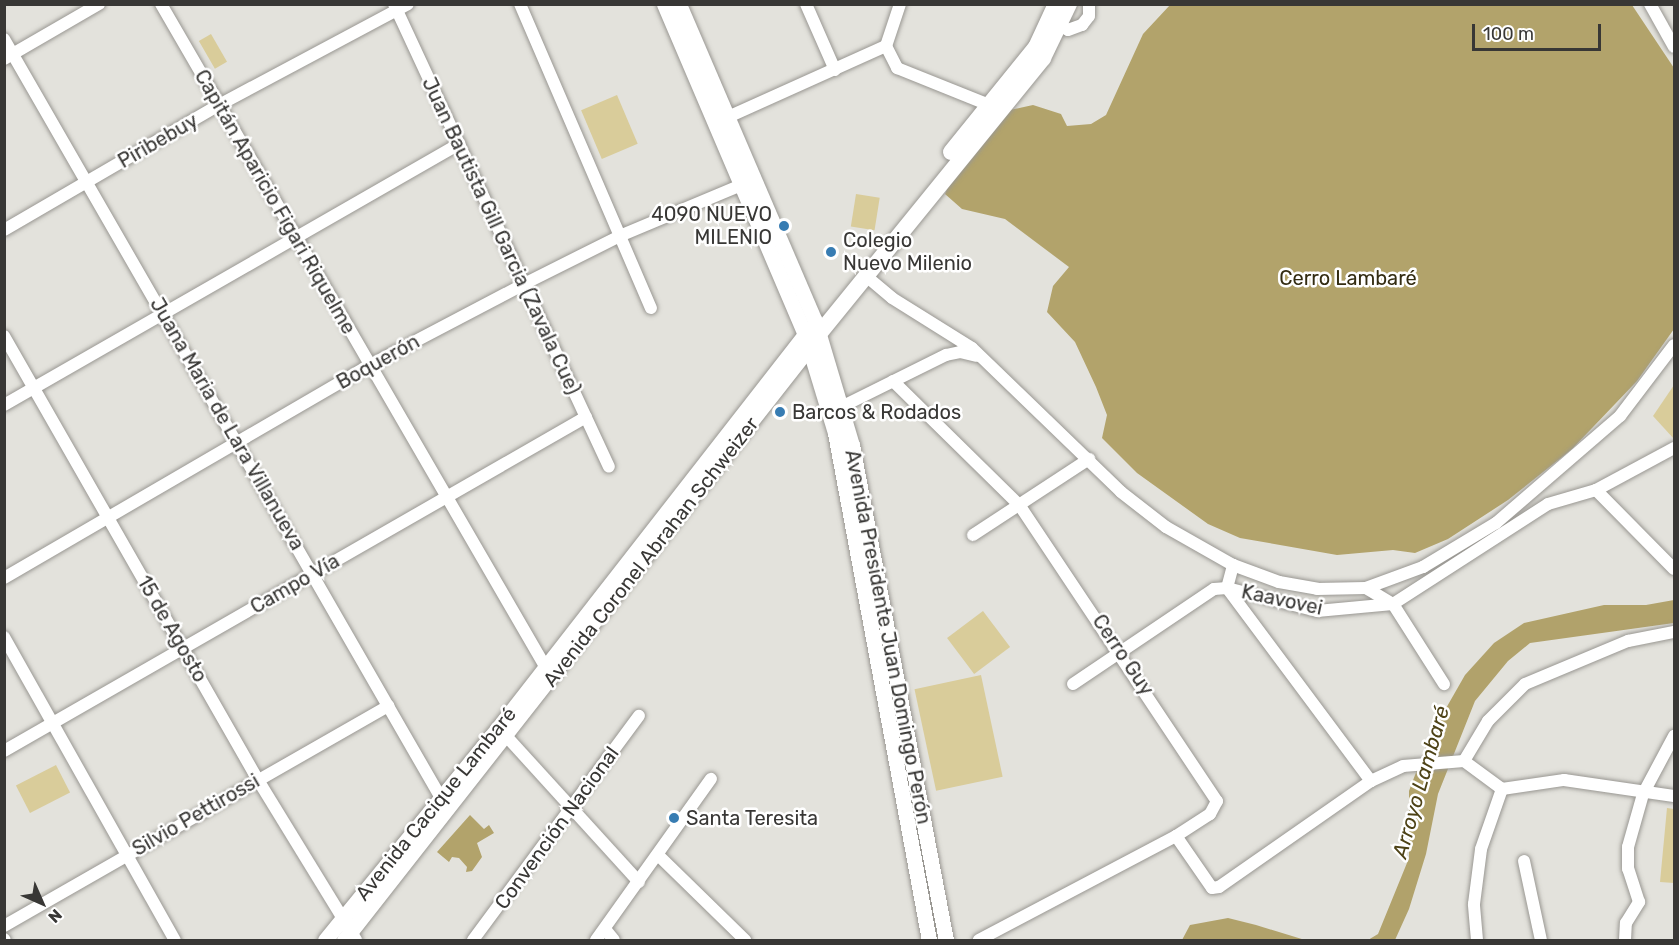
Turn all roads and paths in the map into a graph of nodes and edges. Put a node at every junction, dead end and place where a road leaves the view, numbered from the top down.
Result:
1 (99, 4) edge
2 (161, 4) edge
3 (520, 4) edge
4 (664, 4) edge
5 (680, 4) edge
6 (806, 4) edge
7 (900, 4) edge
8 (1650, 4) edge
9 (1062, 5) edge
10 (400, 6) edge
11 (1091, 6) edge
12 (1060, 25) junction
13 (4, 39) edge
14 (886, 46) junction
15 (1674, 47) edge
16 (1039, 53) junction
17 (9, 57) edge
18 (835, 70) junction
19 (219, 105) junction
20 (989, 105) junction
21 (728, 117) junction
22 (459, 144) junction
23 (87, 182) junction
24 (744, 184) junction
25 (763, 197) junction
26 (4, 230) edge
27 (621, 235) junction
28 (296, 238) junction
29 (866, 276) junction
30 (524, 284) junction
31 (651, 308) dead end
32 (164, 314) junction
33 (812, 334) junction
34 (4, 336) edge
35 (1674, 345) edge
36 (978, 356) junction
37 (370, 365) junction
38 (817, 376) junction
39 (785, 379) junction
40 (893, 381) junction
41 (35, 387) junction
42 (4, 405) edge
43 (835, 410) junction
44 (586, 417) junction
45 (238, 444) junction
46 (1674, 448) edge
47 (1089, 459) junction
48 (609, 467) dead end
49 (1596, 490) junction
50 (446, 496) junction
51 (1020, 506) junction
52 (110, 518) junction
53 (861, 528) junction
54 (973, 535) dead end
55 (1233, 565) junction
56 (1674, 568) edge
57 (313, 573) junction
58 (4, 578) edge
59 (1227, 588) junction
60 (1366, 588) junction
61 (1393, 604) junction
62 (1674, 632) edge
63 (4, 637) edge
64 (183, 648) junction
65 (1122, 652) junction
66 (549, 673) junction
67 (1073, 684) dead end
68 (1444, 684) dead end
69 (388, 706) junction
70 (639, 716) dead end
71 (53, 723) junction
72 (1674, 736) edge
73 (507, 737) junction
74 (4, 751) edge
75 (1461, 761) junction
76 (711, 779) dead end
77 (258, 780) junction
78 (1371, 781) junction
79 (1502, 789) junction
80 (1643, 794) junction
81 (1674, 796) edge
82 (445, 805) junction
83 (571, 810) junction
84 (1176, 836) junction
85 (128, 855) junction
86 (658, 855) junction
87 (1524, 861) dead end
88 (639, 882) junction
89 (4, 926) edge
90 (604, 929) junction
91 (347, 934) edge
92 (175, 940) edge
93 (325, 940) edge
94 (473, 940) edge
95 (596, 940) edge
96 (614, 940) edge
97 (745, 940) edge
98 (929, 940) edge
99 (946, 940) edge
100 (979, 940) edge
101 (1477, 940) edge
102 (1541, 940) edge
103 (1625, 940) edge

1 - 17 street
2 - 19 street, Capitán Aparicio Figari Riquelme
3 - 27 street
4 - 24 main road, Avenida Presidente Juan Domingo Perón
5 - 21 main road, Avenida Presidente Juan Domingo Perón
6 - 18 street
7 - 14 street
8 - 15 street
9 - 12 highway
9 - 16 highway
10 - 19 street, Piribebuy
10 - 22 street, Juan Bautista Gill Garcia (Zavala Cue)
11 - 12 street
12 - 16 highway
13 - 17 street, Juana Maria de Lara Villanueva
14 - 18 street
14 - 20 street
16 - 20 highway, Avenida Coronel Abrahan Schweizer
16 - 29 highway, Avenida Coronel Abrahan Schweizer
17 - 23 street, Juana Maria de Lara Villanueva
18 - 21 street
19 - 23 street, Piribebuy
19 - 28 street, Capitán Aparicio Figari Riquelme
20 - 33 highway, Avenida Coronel Abrahan Schweizer
21 - 25 main road, Avenida Presidente Juan Domingo Perón
22 - 28 street
22 - 30 street, Juan Bautista Gill Garcia (Zavala Cue)
23 - 26 street, Piribebuy
23 - 32 street, Juana Maria de Lara Villanueva
24 - 25 street
24 - 27 street, Boquerón
24 - 33 main road, Avenida Presidente Juan Domingo Perón
25 - 33 main road, Avenida Presidente Juan Domingo Perón
27 - 30 street, Boquerón
27 - 31 street
28 - 32 street
28 - 37 street, Capitán Aparicio Figari Riquelme
29 - 33 highway, Avenida Coronel Abrahan Schweizer
29 - 36 street
30 - 37 street, Boquerón
30 - 44 street, Juan Bautista Gill Garcia (Zavala Cue)
32 - 41 street
32 - 45 street, Juana Maria de Lara Villanueva
33 - 38 main road, Avenida Presidente Juan Domingo Perón
33 - 39 main road, Avenida Coronel Abrahan Schweizer
33 - 43 main road, Avenida Presidente Juan Domingo Perón
33 - 66 main road, Avenida Coronel Abrahan Schweizer
34 - 41 street, 15 de Agosto
35 - 60 street
36 - 40 street
36 - 47 street
37 - 45 street, Boquerón
37 - 50 street, Capitán Aparicio Figari Riquelme
38 - 39 main road
38 - 43 main road, Avenida Presidente Juan Domingo Perón
39 - 66 main road, Avenida Coronel Abrahan Schweizer
40 - 43 street
40 - 51 street, Cerro Guy
41 - 42 street
41 - 52 street, 15 de Agosto
43 - 53 main road, Avenida Presidente Juan Domingo Perón
44 - 48 street, Juan Bautista Gill Garcia (Zavala Cue)
44 - 50 street, Campo Vía
45 - 52 street, Boquerón
45 - 57 street, Juana Maria de Lara Villanueva
46 - 49 street, Kaavovei
47 - 51 street
47 - 55 street
49 - 56 street
49 - 61 street, Kaavovei
50 - 57 street, Campo Vía
50 - 66 street, Capitán Aparicio Figari Riquelme
51 - 54 street
51 - 65 street, Cerro Guy
52 - 58 street, Boquerón
52 - 64 street, 15 de Agosto
53 - 98 main road, Avenida Presidente Juan Domingo Perón
53 - 99 main road, Avenida Presidente Juan Domingo Perón
55 - 59 street
55 - 60 street
57 - 64 street, Campo Vía
57 - 69 street, Juana Maria de Lara Villanueva
59 - 61 street, Kaavovei
59 - 65 street, Kaavovei
59 - 78 street
60 - 61 street
61 - 68 street
62 - 75 street
63 - 71 street
64 - 71 street, Campo Vía
64 - 77 street, 15 de Agosto
65 - 67 street, Kaavovei
65 - 84 street, Cerro Guy
66 - 73 main road, Avenida Coronel Abrahan Schweizer
66 - 82 main road, Avenida Cacique Lambaré
69 - 77 street, Silvio Pettirossi
69 - 82 street, Juana Maria de Lara Villanueva
70 - 83 street, Convención Nacional
71 - 74 street, Campo Vía
71 - 85 street
72 - 80 street
73 - 82 main road, Avenida Cacique Lambaré
73 - 83 street
75 - 78 street
75 - 79 street
76 - 86 street
77 - 85 street, Silvio Pettirossi
77 - 91 street, 15 de Agosto
78 - 84 street
79 - 80 street
79 - 101 street
80 - 81 street
80 - 103 street
82 - 91 main road, Avenida Cacique Lambaré
83 - 88 street
83 - 94 street, Convención Nacional
84 - 100 street
85 - 89 street, Silvio Pettirossi
85 - 92 street
86 - 88 street
86 - 97 street
87 - 102 street
88 - 90 street
90 - 95 street
90 - 96 street
91 - 93 main road, Avenida Cacique Lambaré

